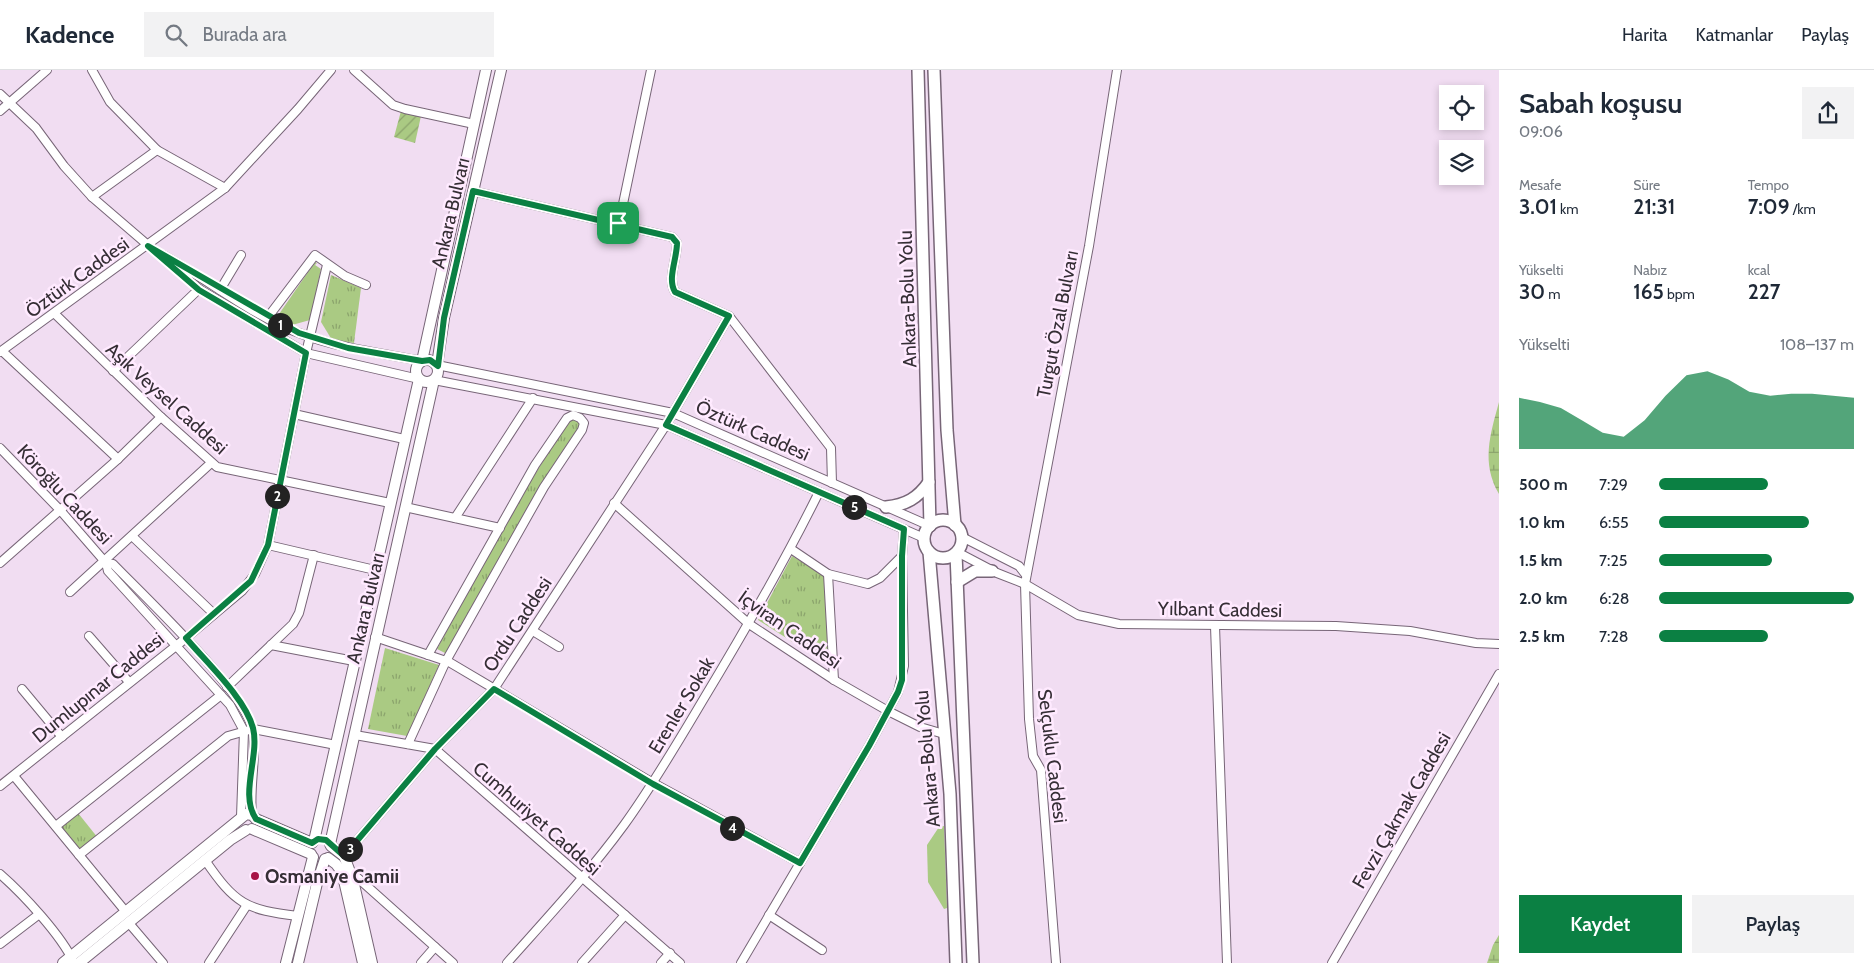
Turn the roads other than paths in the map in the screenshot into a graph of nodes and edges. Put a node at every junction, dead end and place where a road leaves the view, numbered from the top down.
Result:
1 (47, 70) edge
2 (92, 70) edge
3 (331, 70) edge
4 (354, 70) edge
5 (486, 70) edge
6 (501, 70) edge
7 (651, 70) edge
8 (918, 70) edge
9 (934, 70) edge
10 (1117, 70) edge
11 (0, 94) edge
12 (10, 104) junction
13 (0, 111) edge
14 (474, 124) junction
15 (157, 150) junction
16 (225, 188) junction
17 (473, 191) junction
18 (92, 197) junction
19 (618, 223) junction
20 (148, 246) junction
21 (241, 255) dead end
22 (327, 265) junction
23 (366, 285) dead end
24 (199, 290) junction
25 (220, 290) junction
26 (55, 314) junction
27 (729, 316) junction
28 (268, 317) junction
29 (310, 337) junction
30 (1, 352) edge
31 (306, 353) junction
32 (422, 361) junction
33 (438, 366) junction
34 (112, 371) junction
35 (419, 379) junction
36 (434, 380) junction
37 (533, 398) junction
38 (672, 413) junction
39 (294, 414) junction
40 (160, 417) junction
41 (666, 425) junction
42 (404, 439) junction
43 (0, 448) edge
44 (118, 460) junction
45 (211, 463) junction
46 (280, 482) junction
47 (930, 482) junction
48 (832, 483) junction
49 (819, 492) junction
50 (614, 503) junction
51 (390, 504) junction
52 (886, 506) junction
53 (405, 507) junction
54 (60, 510) junction
55 (454, 518) junction
56 (956, 525) junction
57 (930, 526) junction
58 (500, 528) junction
59 (904, 529) junction
60 (132, 536) junction
61 (962, 537) junction
62 (924, 538) junction
63 (268, 545) junction
64 (791, 549) junction
65 (929, 552) junction
66 (956, 553) junction
67 (314, 555) junction
68 (902, 556) junction
69 (1, 560) edge
70 (105, 562) junction
71 (375, 570) junction
72 (992, 571) junction
73 (828, 574) junction
74 (1026, 579) junction
75 (957, 582) junction
76 (70, 592) dead end
77 (214, 614) junction
78 (749, 624) junction
79 (1214, 626) junction
80 (533, 631) junction
81 (89, 636) dead end
82 (375, 637) junction
83 (186, 638) junction
84 (1499, 644) edge
85 (177, 645) junction
86 (271, 645) junction
87 (558, 647) dead end
88 (428, 655) junction
89 (354, 661) junction
90 (446, 661) junction
91 (1499, 674) edge
92 (834, 680) junction
93 (129, 682) junction
94 (227, 687) junction
95 (22, 689) dead end
96 (494, 689) junction
97 (221, 695) junction
98 (888, 711) junction
99 (253, 729) junction
100 (244, 731) junction
101 (944, 734) junction
102 (355, 735) junction
103 (62, 736) junction
104 (408, 744) junction
105 (336, 745) junction
106 (435, 749) junction
107 (14, 776) junction
108 (653, 784) junction
109 (0, 786) edge
110 (254, 817) junction
111 (241, 819) junction
112 (56, 826) junction
113 (249, 829) junction
114 (313, 842) junction
115 (330, 845) junction
116 (79, 855) junction
117 (312, 856) junction
118 (344, 856) junction
119 (327, 858) junction
120 (205, 860) junction
121 (800, 863) junction
122 (350, 870) junction
123 (1, 876) edge
124 (581, 879) junction
125 (247, 906) junction
126 (38, 915) junction
127 (625, 915) junction
128 (769, 915) junction
129 (298, 916) junction
130 (127, 917) junction
131 (0, 944) edge
132 (435, 947) junction
133 (822, 950) dead end
134 (670, 953) junction
135 (72, 961) edge
136 (163, 963) edge
137 (209, 963) edge
138 (286, 963) edge
139 (298, 963) edge
140 (363, 963) edge
141 (372, 963) edge
142 (421, 963) edge
143 (453, 963) edge
144 (507, 963) edge
145 (582, 963) edge
146 (661, 963) edge
147 (680, 963) edge
148 (741, 963) edge
149 (956, 963) edge
150 (973, 963) edge
151 (1056, 963) edge
152 (1227, 963) edge
153 (1332, 963) edge

1 - 12 street
2 - 15 street
3 - 16 street
4 - 14 street
5 - 14 main road, Ankara Bulvarı
6 - 17 main road, Ankara Bulvarı
7 - 19 street
8 - 47 highway, Ankara-Bolu Yolu
9 - 56 highway, Ankara-Bolu Yolu
10 - 74 street, Turgut Özal Bulvarı
11 - 12 street
12 - 13 street
12 - 18 street
14 - 32 main road, Ankara Bulvarı
15 - 16 street
15 - 18 street
16 - 20 street
17 - 19 street
17 - 33 main road, Ankara Bulvarı
18 - 20 street
19 - 27 street
20 - 24 street, Öztürk Caddesi
20 - 25 street, Öztürk Caddesi
20 - 26 street, Öztürk Caddesi
21 - 25 street
22 - 23 street
22 - 28 street
22 - 29 street, Dumlupınar Caddesi
24 - 31 street, Öztürk Caddesi
24 - 34 street
25 - 28 street, Öztürk Caddesi
26 - 30 street, Öztürk Caddesi
26 - 34 street, Aşık Veysel Caddesi
27 - 38 street, Ordu Caddesi
27 - 48 street
28 - 29 street, Öztürk Caddesi
29 - 31 street, Dumlupınar Caddesi
29 - 32 street, Öztürk Caddesi
30 - 44 street
31 - 35 street, Öztürk Caddesi
31 - 39 street, Dumlupınar Caddesi
32 - 33 main road
32 - 35 main road, Ankara Bulvarı
33 - 36 main road, Ankara Bulvarı
33 - 38 street, Öztürk Caddesi
34 - 40 street, Aşık Veysel Caddesi
35 - 36 main road
35 - 42 main road, Ankara Bulvarı
36 - 37 street, Öztürk Caddesi
36 - 53 main road, Ankara Bulvarı
37 - 41 street, Öztürk Caddesi
37 - 55 street
38 - 41 street, Ordu Caddesi
38 - 48 street, Öztürk Caddesi
39 - 42 street
39 - 46 street, Dumlupınar Caddesi
40 - 44 street
40 - 45 street, Aşık Veysel Caddesi
41 - 49 street, Öztürk Caddesi
41 - 50 street, Ordu Caddesi
42 - 51 main road, Ankara Bulvarı
43 - 54 street, Köroğlu Caddesi
44 - 54 street
45 - 46 street, Aşık Veysel Caddesi
45 - 60 street
46 - 51 street, Aşık Veysel Caddesi
46 - 63 street, Dumlupınar Caddesi
47 - 52 highway
47 - 57 highway, Ankara-Bolu Yolu
48 - 52 street, Öztürk Caddesi
49 - 59 street, Öztürk Caddesi
49 - 64 street, Erenler Sokak
50 - 78 street, İçviran Caddesi
50 - 80 street, Ordu Caddesi
51 - 71 main road, Ankara Bulvarı
52 - 57 street, Öztürk Caddesi
53 - 55 street
53 - 82 main road, Ankara Bulvarı
54 - 69 street
54 - 70 street, Köroğlu Caddesi
55 - 58 street
56 - 57 highway
56 - 61 highway
57 - 62 highway
58 - 88 street
58 - 90 street
59 - 62 street, Öztürk Caddesi
59 - 68 street
60 - 70 street
60 - 77 street
61 - 66 highway
61 - 74 street, Yılbant Caddesi
62 - 65 highway
63 - 67 street
63 - 77 street, Dumlupınar Caddesi
64 - 73 street
64 - 78 street, Erenler Sokak
65 - 66 highway
65 - 101 highway, Ankara-Bolu Yolu
66 - 72 street, Yılbant Caddesi
66 - 75 highway, Ankara-Bolu Yolu
67 - 71 street
67 - 86 street
68 - 73 street
68 - 98 street
70 - 76 street
70 - 83 street, Köroğlu Caddesi
70 - 85 street, Köroğlu Caddesi
71 - 89 main road, Ankara Bulvarı
72 - 74 street, Yılbant Caddesi
72 - 75 highway
73 - 92 street
74 - 79 street, Yılbant Caddesi
74 - 151 street, Selçuklu Caddesi
75 - 150 highway, Ankara-Bolu Yolu
77 - 83 street, Dumlupınar Caddesi
78 - 92 street, İçviran Caddesi
78 - 108 street, Erenler Sokak
79 - 84 street, Yılbant Caddesi
79 - 152 street
80 - 87 street
80 - 96 street, Ordu Caddesi
81 - 93 street
82 - 88 street
82 - 102 main road, Ankara Bulvarı
83 - 85 street, Dumlupınar Caddesi
83 - 94 street, Köroğlu Caddesi
85 - 93 street, Dumlupınar Caddesi
85 - 97 street, Köroğlu Caddesi
86 - 89 street
86 - 94 street
88 - 90 street
89 - 105 main road, Ankara Bulvarı
90 - 96 street
90 - 104 street
91 - 153 street, Fevzi Çakmak Caddesi
92 - 98 street, İçviran Caddesi
93 - 103 street, Dumlupınar Caddesi
94 - 99 street, Köroğlu Caddesi
95 - 103 street
96 - 106 street, Ordu Caddesi
96 - 108 street
97 - 100 street, Köroğlu Caddesi
97 - 112 street
98 - 101 street, İçviran Caddesi
98 - 121 street
99 - 100 street
99 - 105 street
99 - 110 street
100 - 111 street
100 - 116 street
101 - 149 highway, Ankara-Bolu Yolu
102 - 104 street
102 - 115 main road, Ankara Bulvarı
103 - 107 street, Dumlupınar Caddesi
104 - 106 street
105 - 114 main road, Ankara Bulvarı
106 - 118 street, Ordu Caddesi
106 - 124 street, Cumhuriyet Caddesi
107 - 109 street, Dumlupınar Caddesi
107 - 112 street
108 - 121 street
108 - 124 street, Erenler Sokak
110 - 111 main road
110 - 113 main road
110 - 114 main road
111 - 113 main road
111 - 130 main road
112 - 116 street
113 - 117 main road
113 - 120 main road
114 - 115 main road
114 - 117 main road, Ankara Bulvarı
115 - 118 main road
115 - 119 main road, Ankara Bulvarı
116 - 130 street
117 - 119 main road
117 - 129 main road, Ankara Bulvarı
118 - 122 main road
119 - 139 main road, Ankara Bulvarı
119 - 140 main road
120 - 125 street
120 - 130 main road
121 - 128 street
122 - 132 street
122 - 141 main road
123 - 126 street
124 - 127 street, Cumhuriyet Caddesi
124 - 144 street, Erenler Sokak
125 - 129 street
125 - 137 street
126 - 131 street
126 - 135 street
127 - 134 street, Cumhuriyet Caddesi
127 - 145 street
128 - 133 street
128 - 148 street
129 - 138 main road, Ankara Bulvarı
130 - 135 main road
130 - 136 street
132 - 142 street
132 - 143 street
134 - 146 street
134 - 147 street, Cumhuriyet Caddesi

